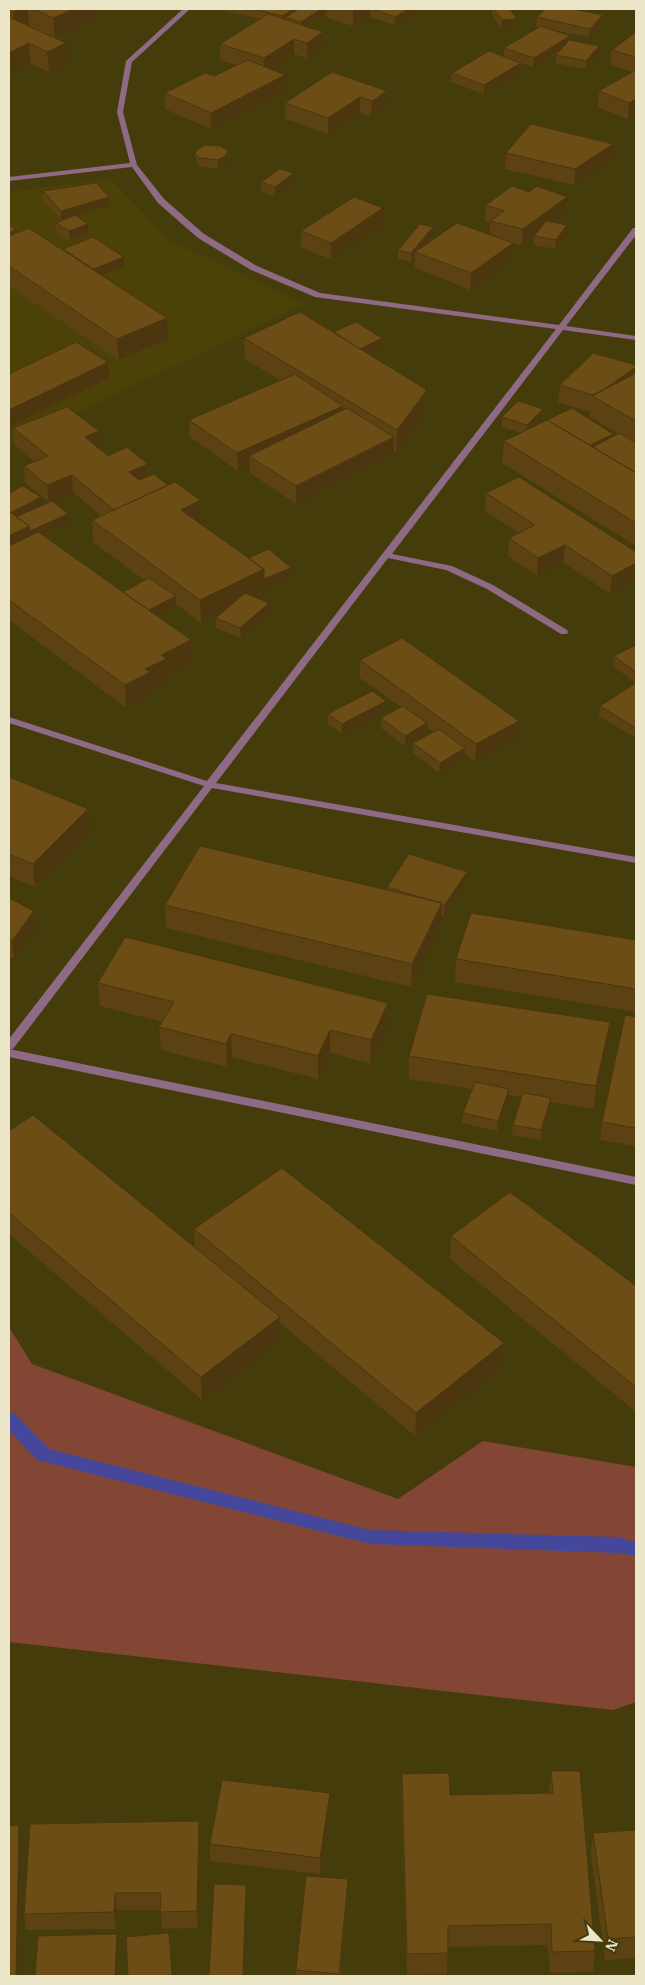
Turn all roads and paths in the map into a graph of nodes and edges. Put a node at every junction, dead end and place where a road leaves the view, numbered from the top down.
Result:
1 (187, 9) edge
2 (134, 165) junction
3 (9, 179) edge
4 (636, 230) edge
5 (561, 328) junction
6 (636, 338) edge
7 (386, 555) junction
8 (564, 632) dead end
9 (9, 720) edge
10 (209, 785) junction
11 (636, 860) edge
12 (9, 1046) edge
13 (9, 1053) edge
14 (636, 1181) edge

1 - 2 street
2 - 3 street
2 - 5 street
4 - 5 street
5 - 6 street
5 - 7 street
7 - 8 street
7 - 10 street
9 - 10 street
10 - 11 street
10 - 12 street
13 - 14 street

